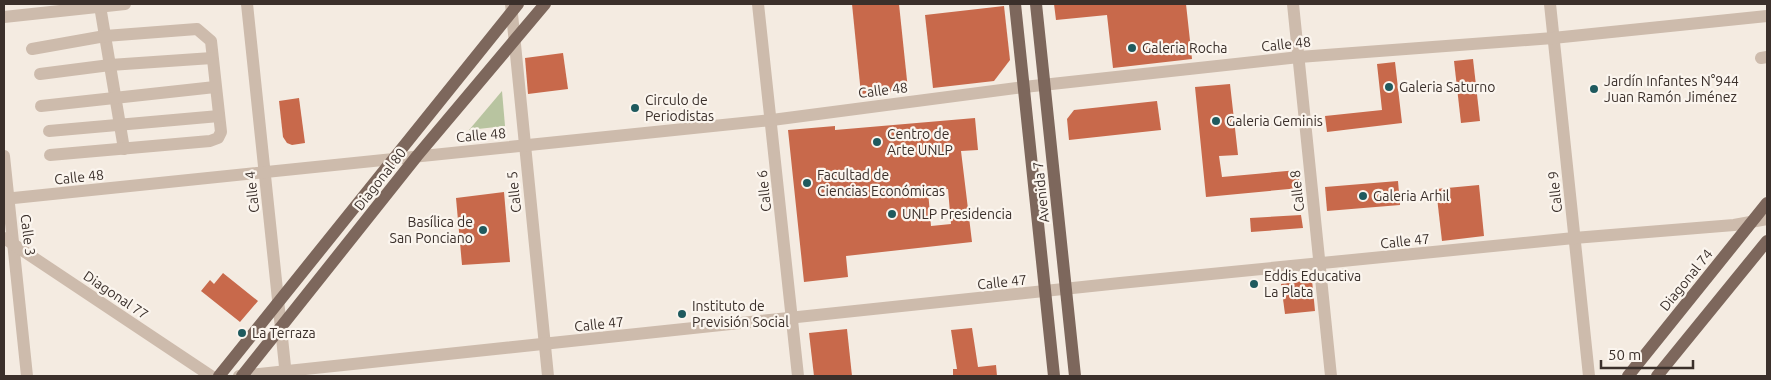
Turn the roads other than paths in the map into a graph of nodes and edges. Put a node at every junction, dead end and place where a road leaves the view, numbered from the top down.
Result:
1 (125, 4) edge
2 (247, 4) edge
3 (545, 4) edge
4 (758, 4) edge
5 (1015, 4) edge
6 (1036, 4) edge
7 (1293, 4) edge
8 (1550, 4) edge
9 (100, 6) junction
10 (514, 6) edge
11 (1767, 16) edge
12 (4, 17) edge
13 (105, 36) junction
14 (514, 38) junction
15 (1553, 38) junction
16 (32, 49) dead end
17 (1299, 57) junction
18 (212, 58) junction
19 (110, 65) junction
20 (40, 74) dead end
21 (1045, 85) junction
22 (215, 87) junction
23 (1024, 87) junction
24 (116, 98) junction
25 (41, 106) dead end
26 (219, 116) junction
27 (772, 120) junction
28 (120, 126) junction
29 (49, 131) dead end
30 (524, 146) junction
31 (124, 149) junction
32 (50, 155) dead end
33 (4, 156) edge
34 (417, 156) junction
35 (394, 158) junction
36 (265, 174) junction
37 (6, 199) edge
38 (1767, 203) edge
39 (1767, 219) edge
40 (1752, 222) junction
41 (1574, 238) junction
42 (9, 241) edge
43 (1767, 241) edge
44 (1319, 265) junction
45 (1066, 290) junction
46 (1045, 292) junction
47 (277, 303) junction
48 (792, 319) junction
49 (281, 327) junction
50 (544, 344) junction
51 (286, 374) edge
52 (27, 376) edge
53 (211, 376) edge
54 (219, 376) edge
55 (241, 376) edge
56 (548, 376) edge
57 (798, 376) edge
58 (1054, 376) edge
59 (1075, 376) edge
60 (1330, 376) edge
61 (1589, 376) edge
62 (1628, 376) edge
63 (1657, 376) edge

1 - 9 street
2 - 36 street, Calle 4
3 - 14 main road, Diagonal 80
4 - 27 street, Calle 6
5 - 23 main road, Avenida 7
6 - 21 main road, Avenida 7
7 - 17 street, Calle 8
8 - 15 street, Calle 9
9 - 12 street
9 - 13 street
10 - 14 street, Calle 5
10 - 35 main road, Diagonal 80
11 - 15 street, Calle 48
13 - 16 street
13 - 18 street
13 - 19 street
14 - 30 street, Calle 5
14 - 34 main road, Diagonal 80
15 - 17 street, Calle 48
15 - 41 street, Calle 9
17 - 21 street, Calle 48
17 - 44 street, Calle 8
18 - 19 street
18 - 22 street
19 - 20 street
19 - 24 street
21 - 23 street, Calle 48
21 - 45 main road, Avenida 7
22 - 24 street
22 - 26 street
23 - 27 street, Calle 48
23 - 46 main road, Avenida 7
24 - 25 street
24 - 28 street
26 - 28 street
26 - 31 street
27 - 30 street, Calle 48
27 - 48 street, Calle 6
28 - 29 street
28 - 31 street
30 - 34 street, Calle 48
30 - 50 street, Calle 5
31 - 32 street
33 - 37 street, Calle 3
34 - 35 street, Calle 48
34 - 49 main road, Diagonal 80
35 - 36 street, Calle 48
35 - 47 main road, Diagonal 80
36 - 37 street, Calle 48
36 - 47 street, Calle 4
37 - 42 street, Calle 3
38 - 40 main road, Diagonal 74
39 - 40 street, Calle 47
40 - 41 street, Calle 47
40 - 62 main road, Diagonal 74
41 - 44 street, Calle 47
41 - 61 street, Calle 9
42 - 52 street, Calle 3
42 - 53 street, Diagonal 77
43 - 63 main road
44 - 45 street, Calle 47
44 - 60 street, Calle 8
45 - 46 street, Calle 47
45 - 59 main road, Avenida 7
46 - 48 street, Calle 47
46 - 58 main road, Avenida 7
47 - 49 street, Calle 4
47 - 54 main road, Diagonal 80
48 - 50 street, Calle 47
48 - 57 street, Calle 6
49 - 51 street, Calle 4
49 - 55 main road, Diagonal 80
50 - 51 street, Calle 47
50 - 56 street, Calle 5
51 - 55 street, Calle 47

